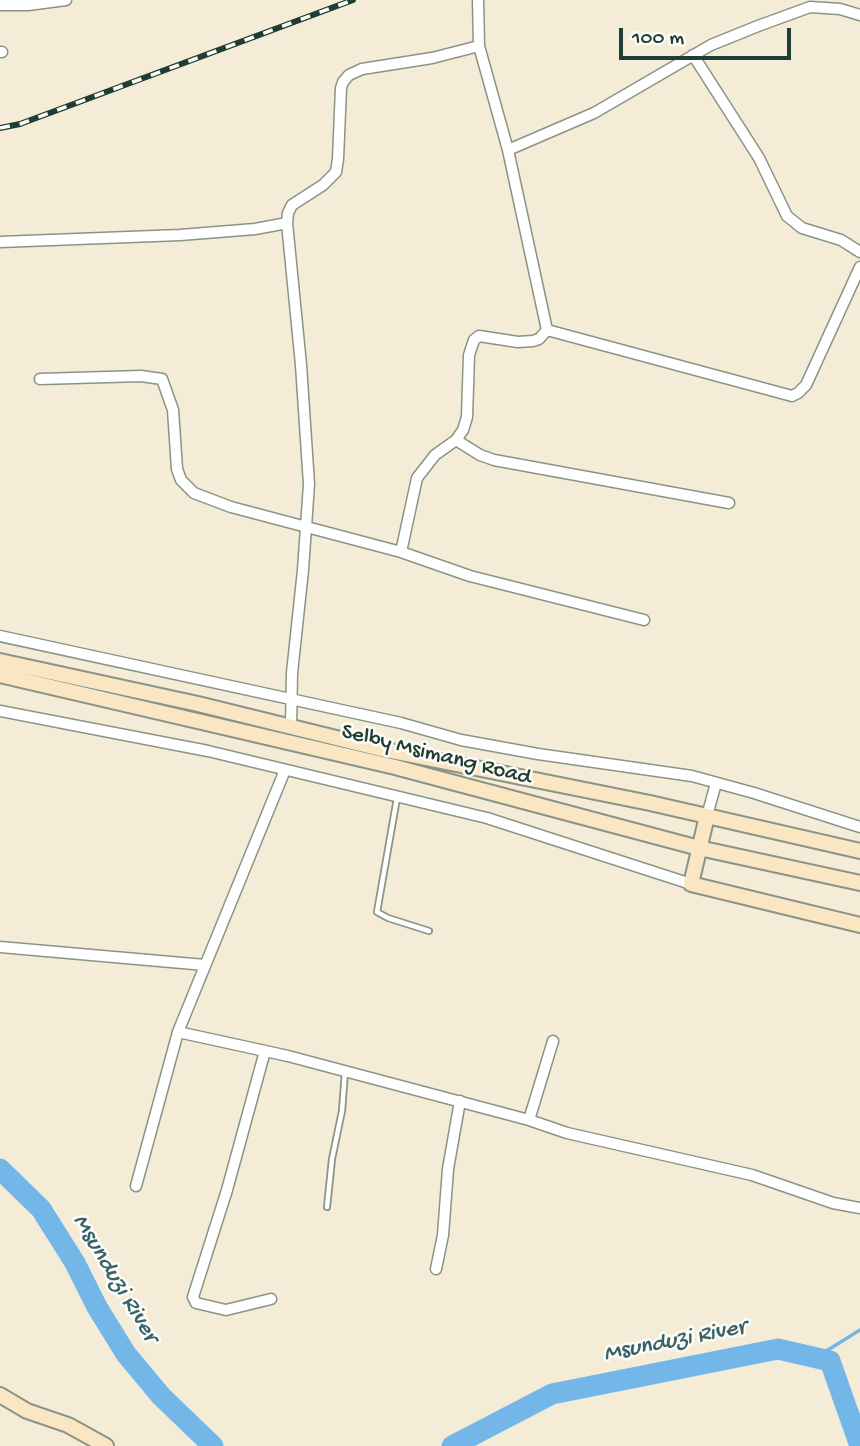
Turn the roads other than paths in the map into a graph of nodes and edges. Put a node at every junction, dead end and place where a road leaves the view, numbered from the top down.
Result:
1 (66, 0) edge
2 (478, 0) edge
3 (0, 5) edge
4 (860, 15) edge
5 (479, 46) junction
6 (694, 55) junction
7 (508, 150) junction
8 (286, 223) junction
9 (0, 242) edge
10 (860, 252) edge
11 (860, 267) edge
12 (547, 330) junction
13 (40, 379) dead end
14 (456, 440) junction
15 (729, 503) dead end
16 (307, 528) junction
17 (401, 552) junction
18 (644, 620) dead end
19 (0, 636) edge
20 (0, 661) edge
21 (0, 675) edge
22 (290, 700) junction
23 (0, 711) edge
24 (291, 727) junction
25 (285, 770) junction
26 (716, 783) junction
27 (398, 797) junction
28 (707, 816) junction
29 (860, 827) edge
30 (699, 848) junction
31 (860, 851) edge
32 (860, 883) edge
33 (691, 884) junction
34 (860, 925) edge
35 (429, 931) dead end
36 (0, 947) edge
37 (205, 965) junction
38 (178, 1032) junction
39 (554, 1041) dead end
40 (265, 1051) junction
41 (345, 1071) junction
42 (460, 1101) junction
43 (529, 1120) junction
44 (136, 1186) dead end
45 (327, 1207) dead end
46 (860, 1208) edge
47 (436, 1269) dead end
48 (271, 1299) dead end
49 (0, 1395) edge
50 (107, 1446) edge

1 - 3 street
2 - 5 street
4 - 6 street
5 - 7 street
5 - 8 street
6 - 7 street
6 - 10 street
7 - 12 street
8 - 9 street
8 - 16 street
11 - 12 street
12 - 14 street
13 - 16 street
14 - 15 street
14 - 17 street
16 - 17 street
16 - 22 street
17 - 18 street
19 - 22 street
20 - 24 main road, Selby Msimang Road
21 - 30 main road, Selby Msimang Road
22 - 24 street
22 - 26 street
23 - 25 street
24 - 28 main road, Selby Msimang Road
25 - 27 street
25 - 37 street
26 - 28 street
26 - 29 street
27 - 33 street
27 - 35 lane
28 - 30 main road
28 - 31 main road, Selby Msimang Road
30 - 32 main road, Selby Msimang Road
30 - 33 main road
33 - 34 main road
36 - 37 street
37 - 38 street
38 - 40 street
38 - 44 street
39 - 43 street
40 - 41 street
40 - 48 street
41 - 42 street
41 - 45 lane
42 - 43 street
42 - 47 street
43 - 46 street
49 - 50 main road

